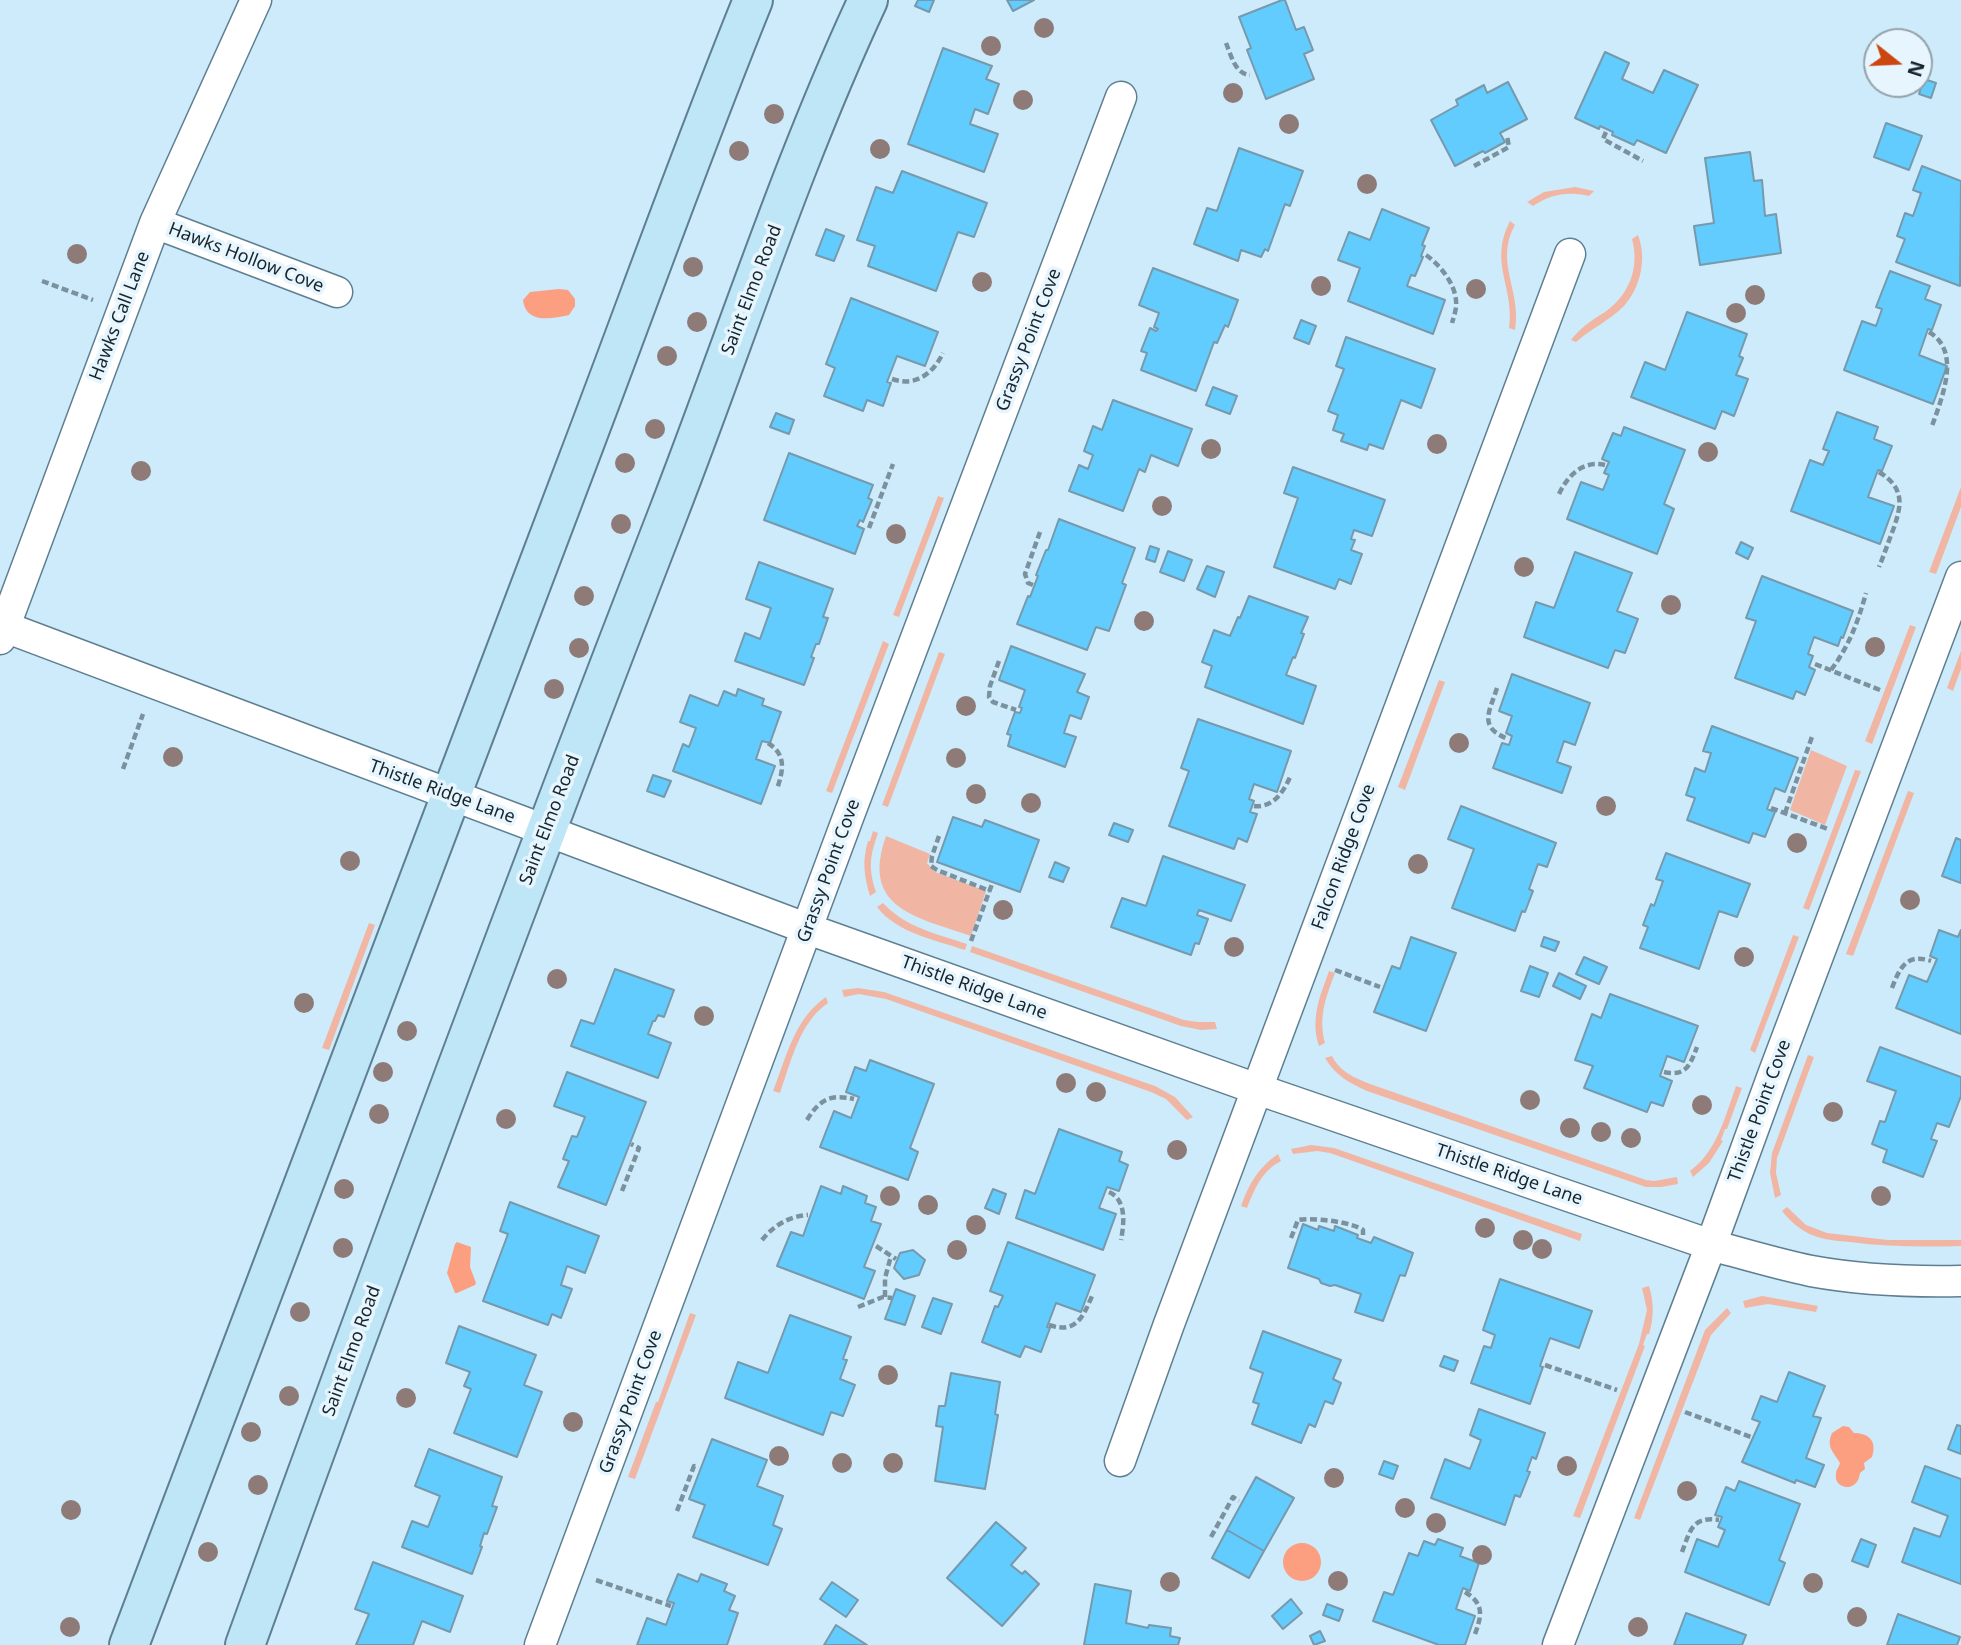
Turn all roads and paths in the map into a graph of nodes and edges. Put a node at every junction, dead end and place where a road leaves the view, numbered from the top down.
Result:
1 (256, 0) edge
2 (753, 0) edge
3 (868, 0) edge
4 (1226, 43) dead end
5 (1250, 75) dead end
6 (1121, 97) dead end
7 (1606, 132) dead end
8 (1507, 136) dead end
9 (1643, 160) dead end
10 (1474, 166) dead end
11 (155, 223) junction
12 (1570, 254) dead end
13 (1426, 255) dead end
14 (42, 281) dead end
15 (337, 292) dead end
16 (100, 302) dead end
17 (1452, 323) dead end
18 (1929, 332) dead end
19 (943, 353) dead end
20 (891, 379) dead end
21 (1931, 426) dead end
22 (893, 464) dead end
23 (1605, 465) dead end
24 (1879, 472) dead end
25 (1559, 494) dead end
26 (869, 528) dead end
27 (1040, 532) dead end
28 (1879, 567) dead end
29 (1961, 577) edge
30 (1033, 585) dead end
31 (1866, 593) dead end
32 (2, 633) edge
33 (999, 662) dead end
34 (1815, 664) dead end
35 (1831, 670) junction
36 (1497, 688) dead end
37 (1880, 690) dead end
38 (146, 707) dead end
39 (1016, 710) dead end
40 (1813, 734) dead end
41 (1508, 739) dead end
42 (768, 743) dead end
43 (123, 769) dead end
44 (1290, 775) dead end
45 (777, 789) dead end
46 (449, 795) junction
47 (1254, 806) dead end
48 (1771, 808) dead end
49 (1784, 813) junction
50 (1828, 829) dead end
51 (545, 831) junction
52 (939, 836) dead end
53 (992, 884) dead end
54 (990, 891) junction
55 (808, 929) junction
56 (971, 941) dead end
57 (1931, 961) dead end
58 (1330, 968) dead end
59 (1380, 987) dead end
60 (1892, 988) dead end
61 (1697, 1047) dead end
62 (1664, 1072) dead end
63 (1257, 1089) junction
64 (854, 1099) dead end
65 (807, 1120) dead end
66 (631, 1144) dead end
67 (622, 1191) dead end
68 (1109, 1192) dead end
69 (808, 1215) dead end
70 (1291, 1238) dead end
71 (1363, 1238) dead end
72 (762, 1240) dead end
73 (1121, 1240) dead end
74 (1711, 1245) junction
75 (876, 1246) dead end
76 (1961, 1281) edge
77 (1092, 1296) dead end
78 (885, 1297) junction
79 (892, 1298) dead end
80 (858, 1307) dead end
81 (1049, 1325) dead end
82 (1545, 1365) dead end
83 (1617, 1390) dead end
84 (1685, 1412) dead end
85 (1751, 1437) dead end
86 (1120, 1461) dead end
87 (698, 1468) dead end
88 (1240, 1501) dead end
89 (677, 1511) dead end
90 (1719, 1520) dead end
91 (1211, 1537) dead end
92 (1682, 1552) dead end
93 (590, 1578) dead end
94 (1465, 1592) dead end
95 (671, 1606) dead end
96 (1474, 1637) dead end
97 (129, 1645) edge
98 (245, 1645) edge
99 (540, 1645) edge
100 (1558, 1645) edge

1 - 11 street, Hawks Call Lane
2 - 46 main road
3 - 51 main road, Saint Elmo Road
4 - 5 path
6 - 55 street, Grassy Point Cove
7 - 9 path
8 - 10 path
11 - 15 street, Hawks Hollow Cove
11 - 32 street, Hawks Call Lane
12 - 63 street, Falcon Ridge Cove
13 - 17 path
14 - 16 path
18 - 21 path
19 - 20 path
22 - 26 path
23 - 25 path
24 - 28 path
27 - 30 path
29 - 74 street, Thistle Point Cove
31 - 35 path
32 - 46 street, Thistle Ridge Lane
33 - 39 path
34 - 35 path
35 - 37 path
36 - 41 path
38 - 43 path
40 - 49 path
42 - 45 path
44 - 47 path
46 - 51 street, Thistle Ridge Lane
46 - 97 main road
48 - 49 path
49 - 50 path
51 - 55 street, Thistle Ridge Lane
51 - 98 main road, Saint Elmo Road
52 - 54 path
53 - 54 path
54 - 56 path
55 - 63 street, Thistle Ridge Lane
55 - 99 street, Grassy Point Cove
57 - 60 path
58 - 59 path
61 - 62 path
63 - 74 street, Thistle Ridge Lane
63 - 86 street, Falcon Ridge Cove
64 - 65 path
66 - 67 path
68 - 73 path
69 - 72 path
70 - 71 path
74 - 76 street, Thistle Ridge Lane
74 - 100 street, Thistle Point Cove
75 - 78 path
77 - 81 path
78 - 79 path
78 - 80 path
82 - 83 path
84 - 85 path
87 - 89 path
88 - 91 path
90 - 92 path
93 - 95 path
94 - 96 path

